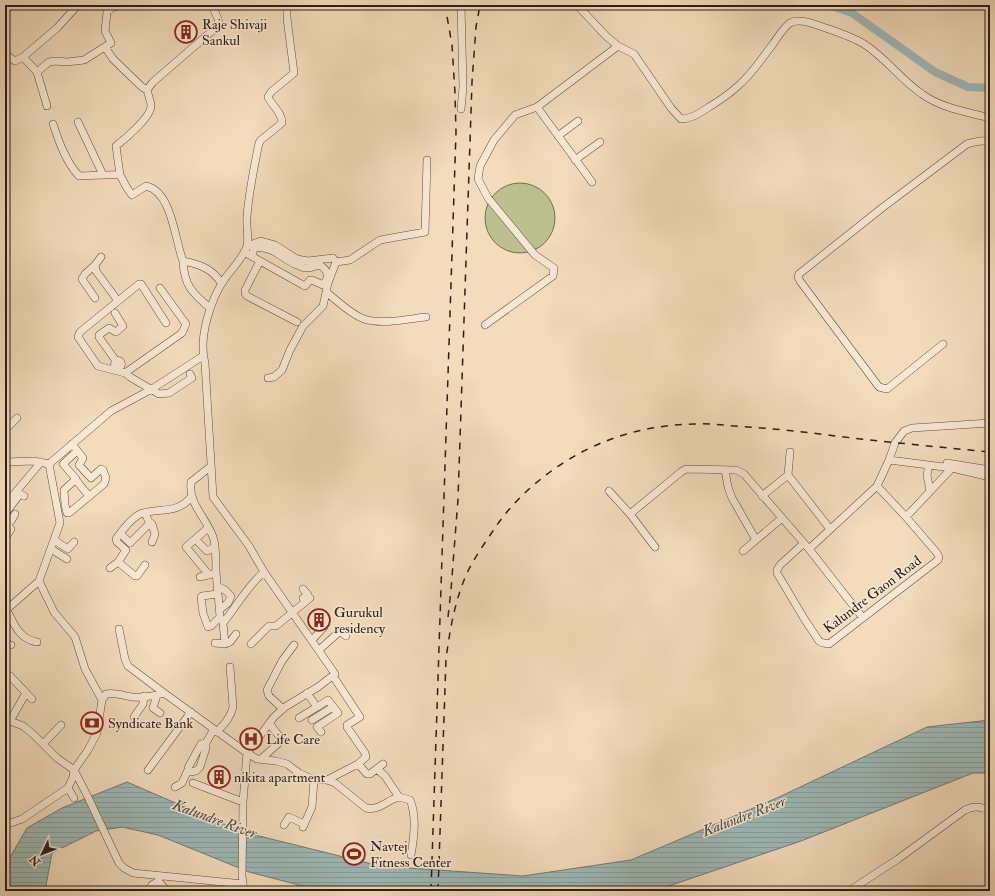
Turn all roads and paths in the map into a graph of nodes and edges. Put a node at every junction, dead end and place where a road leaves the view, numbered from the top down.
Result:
1 (78, 5) edge
2 (120, 5) edge
3 (212, 5) edge
4 (287, 5) edge
5 (461, 5) edge
6 (576, 5) edge
7 (618, 46) junction
8 (105, 47) junction
9 (5, 54) edge
10 (23, 57) junction
11 (37, 72) junction
12 (147, 90) junction
13 (47, 106) dead end
14 (537, 107) junction
15 (461, 109) dead end
16 (990, 118) edge
17 (578, 121) dead end
18 (78, 122) dead end
19 (53, 124) dead end
20 (558, 136) junction
21 (600, 142) dead end
22 (990, 142) edge
23 (427, 160) dead end
24 (575, 160) junction
25 (103, 175) junction
26 (120, 175) junction
27 (592, 182) dead end
28 (245, 249) junction
29 (253, 256) junction
30 (101, 257) dead end
31 (183, 261) junction
32 (260, 261) junction
33 (336, 262) junction
34 (96, 266) junction
35 (221, 284) junction
36 (160, 288) dead end
37 (326, 292) junction
38 (95, 298) dead end
39 (118, 301) junction
40 (210, 308) junction
41 (115, 313) dead end
42 (426, 317) dead end
43 (297, 322) dead end
44 (166, 323) dead end
45 (485, 325) dead end
46 (943, 344) dead end
47 (203, 356) junction
48 (120, 368) junction
49 (190, 374) dead end
50 (268, 378) dead end
51 (152, 389) junction
52 (17, 418) dead end
53 (990, 422) edge
54 (5, 430) edge
55 (72, 444) junction
56 (77, 451) junction
57 (790, 452) dead end
58 (58, 457) junction
59 (890, 460) junction
60 (5, 462) edge
61 (40, 462) junction
62 (49, 464) junction
63 (63, 464) junction
64 (929, 465) junction
65 (210, 466) junction
66 (940, 467) junction
67 (952, 468) junction
68 (725, 470) junction
69 (990, 470) edge
70 (788, 475) junction
71 (990, 477) edge
72 (75, 479) junction
73 (876, 486) junction
74 (609, 491) dead end
75 (930, 491) junction
76 (24, 496) dead end
77 (89, 496) junction
78 (762, 496) junction
79 (191, 497) junction
80 (9, 508) edge
81 (145, 513) junction
82 (630, 514) junction
83 (906, 517) junction
84 (782, 518) junction
85 (5, 522) edge
86 (150, 523) junction
87 (208, 528) junction
88 (830, 530) junction
89 (121, 534) junction
90 (5, 538) edge
91 (756, 540) junction
92 (57, 542) junction
93 (74, 542) dead end
94 (152, 542) dead end
95 (199, 543) dead end
96 (803, 544) junction
97 (215, 547) junction
98 (655, 547) dead end
99 (809, 549) junction
100 (53, 550) junction
101 (743, 551) dead end
102 (67, 559) dead end
103 (118, 562) junction
104 (145, 565) dead end
105 (110, 568) dead end
106 (264, 572) junction
107 (216, 574) junction
108 (209, 575) junction
109 (200, 577) dead end
110 (39, 581) junction
111 (217, 586) junction
112 (303, 589) dead end
113 (218, 594) junction
114 (219, 610) junction
115 (6, 611) edge
116 (292, 612) junction
117 (863, 618) junction
118 (223, 622) junction
119 (324, 627) dead end
120 (214, 628) dead end
121 (119, 629) dead end
122 (236, 634) dead end
123 (346, 636) dead end
124 (312, 640) junction
125 (37, 642) dead end
126 (215, 643) dead end
127 (225, 644) junction
128 (251, 644) dead end
129 (294, 645) dead end
130 (319, 650) junction
131 (230, 667) dead end
132 (5, 675) edge
133 (333, 676) junction
134 (26, 693) junction
135 (308, 693) junction
136 (160, 694) junction
137 (144, 696) junction
138 (32, 699) dead end
139 (102, 700) junction
140 (317, 707) junction
141 (333, 707) junction
142 (282, 709) junction
143 (191, 712) junction
144 (160, 713) dead end
145 (306, 714) junction
146 (134, 717) dead end
147 (299, 718) dead end
148 (8, 720) edge
149 (312, 720) junction
150 (269, 723) junction
151 (61, 725) dead end
152 (216, 731) junction
153 (43, 744) junction
154 (247, 753) junction
155 (261, 759) junction
156 (358, 764) junction
157 (74, 770) junction
158 (148, 770) dead end
159 (314, 780) junction
160 (327, 780) junction
161 (194, 783) dead end
162 (175, 787) dead end
163 (68, 788) junction
164 (399, 797) junction
165 (74, 798) dead end
166 (243, 802) junction
167 (990, 810) edge
168 (5, 825) edge
169 (284, 825) dead end
170 (412, 855) dead end
171 (243, 884) edge
172 (148, 891) edge
173 (167, 891) edge
174 (849, 891) edge

1 - 10 street
2 - 8 street
3 - 12 street
4 - 28 street
5 - 15 street
6 - 7 street
7 - 14 street
7 - 16 street
8 - 11 street
8 - 12 street
9 - 10 street
10 - 11 street
11 - 13 street
12 - 26 street
14 - 20 street
14 - 45 street
17 - 20 street
18 - 25 street
19 - 25 street
20 - 24 street
21 - 24 street
22 - 46 street
23 - 33 street
24 - 27 street
25 - 26 street
26 - 31 street
28 - 29 street
28 - 33 street
28 - 35 street
29 - 32 street
29 - 32 street
30 - 34 street
31 - 35 street
31 - 40 street
32 - 43 street
33 - 37 street
34 - 38 street
34 - 39 street
35 - 40 street
36 - 48 street
37 - 42 street
37 - 50 street
39 - 44 street
39 - 48 street
40 - 47 street
41 - 48 street
47 - 51 street
47 - 65 street
48 - 51 street
49 - 51 street
51 - 55 street
52 - 54 street
53 - 59 street
55 - 56 street
55 - 58 street
56 - 63 street
56 - 77 street
57 - 70 street
58 - 62 street
58 - 63 street
59 - 64 street
59 - 73 street
60 - 61 street
61 - 62 street
61 - 80 street
62 - 92 street
63 - 72 street
64 - 66 street
64 - 75 street
65 - 79 street
65 - 106 street
66 - 67 street
66 - 69 street
67 - 71 street
67 - 75 street
68 - 78 street
68 - 82 street
68 - 91 street
70 - 78 street
70 - 88 street
72 - 77 street
72 - 77 street
73 - 83 street, Kalundre Gaon Road
73 - 88 street
74 - 82 street
75 - 83 street
76 - 80 street
78 - 84 street
79 - 81 street
79 - 87 street
81 - 86 street
81 - 89 street
82 - 98 street
83 - 117 street, Kalundre Gaon Road
84 - 91 street
84 - 96 street
85 - 90 street
86 - 89 street
86 - 94 street
87 - 97 street
87 - 108 street
88 - 99 street
89 - 103 street
91 - 101 street
92 - 93 street
92 - 100 street
95 - 97 street
96 - 99 street
96 - 117 street, Kalundre Gaon Road
97 - 107 street
99 - 117 street
100 - 102 street
100 - 110 street
103 - 104 street
103 - 105 street
106 - 116 street
106 - 118 street
107 - 108 street
107 - 111 street
108 - 109 street
110 - 115 street
110 - 139 street
111 - 113 street
111 - 114 street
112 - 116 street
113 - 114 street
113 - 114 street
115 - 125 street
116 - 124 street
116 - 128 street
118 - 120 street
118 - 127 street
119 - 124 street
121 - 136 street
122 - 127 street
123 - 130 street
124 - 130 street
126 - 127 street
129 - 142 street
130 - 133 street
131 - 152 street
132 - 134 street
133 - 135 street
133 - 156 street
134 - 138 street
134 - 148 street
135 - 140 street
135 - 142 street
136 - 137 street
136 - 143 street
136 - 144 street
137 - 139 street
137 - 146 street
139 - 157 street
140 - 141 street
140 - 145 street
141 - 149 street
141 - 149 street
142 - 150 street
143 - 152 street
143 - 158 street
145 - 147 street
145 - 149 street
148 - 153 street
150 - 154 street
150 - 155 street
151 - 153 street
152 - 154 street
152 - 162 street
153 - 157 street
154 - 155 street
154 - 166 street
155 - 159 street
156 - 160 street
156 - 164 street
157 - 163 street
157 - 171 street
159 - 160 street
159 - 169 street
160 - 164 street
161 - 166 street
163 - 165 street
163 - 168 street
164 - 170 street
166 - 171 street
167 - 174 street
172 - 173 street

